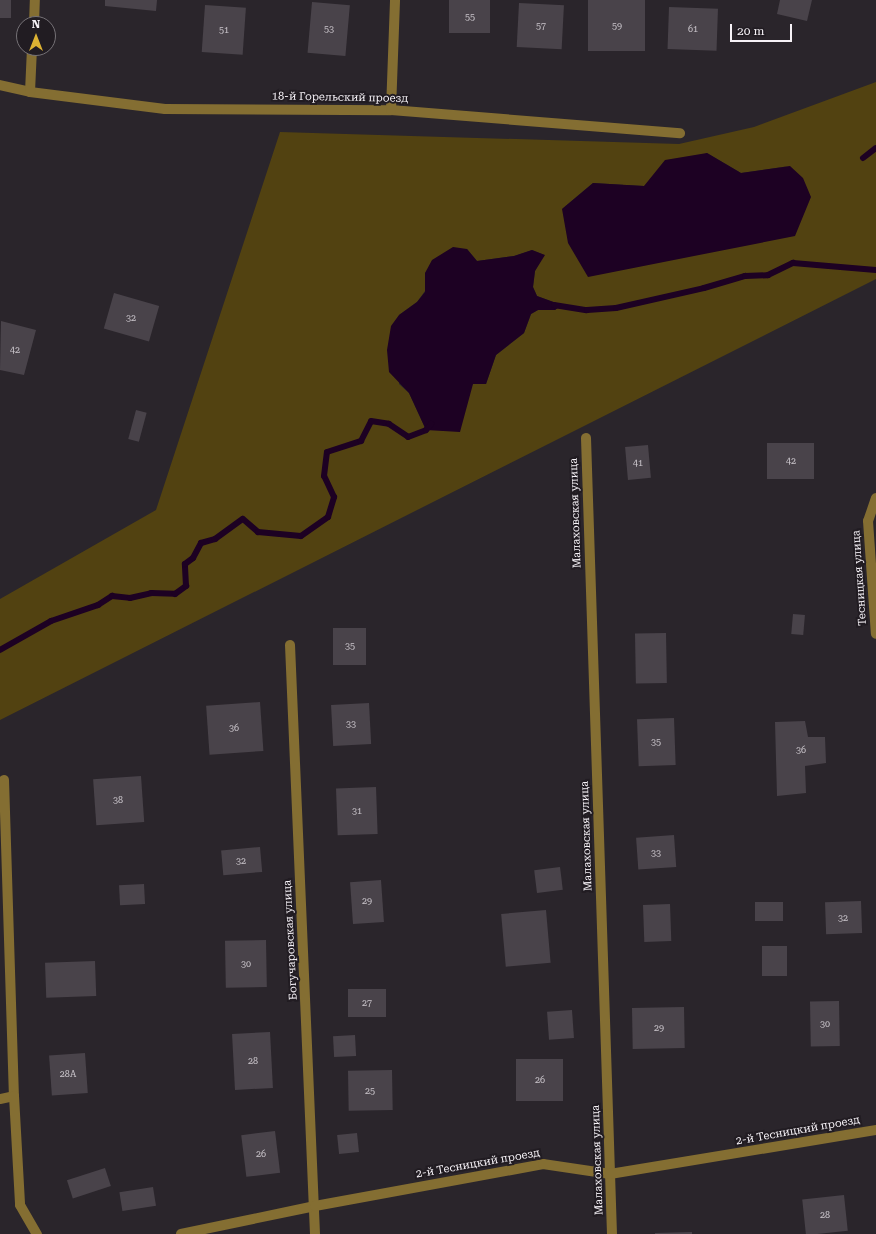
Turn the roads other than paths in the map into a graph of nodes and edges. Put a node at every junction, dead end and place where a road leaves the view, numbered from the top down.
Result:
1 (35, 0) edge
2 (395, 0) edge
3 (34, 16) edge
4 (32, 56) edge
5 (0, 85) edge
6 (30, 92) junction
7 (391, 110) junction
8 (680, 133) dead end
9 (586, 438) dead end
10 (876, 498) edge
11 (876, 634) edge
12 (290, 645) dead end
13 (4, 780) dead end
14 (14, 1096) junction
15 (0, 1099) edge
16 (876, 1130) edge
17 (610, 1174) junction
18 (314, 1206) junction
19 (37, 1234) edge
20 (180, 1234) edge
21 (315, 1234) edge
22 (612, 1234) edge

1 - 3 street
2 - 7 street
4 - 6 street
5 - 6 street, 18-й Горельский проезд
6 - 7 street, 18-й Горельский проезд
7 - 8 street, 18-й Горельский проезд
9 - 17 street, Малаховская улица
10 - 11 street, Тесницкая улица
12 - 18 street, Богучаровская улица
13 - 14 street
14 - 15 street
14 - 19 street
16 - 17 street, 2-й Тесницкий проезд
17 - 18 street, 2-й Тесницкий проезд
17 - 22 street, Малаховская улица
18 - 20 street, 2-й Тесницкий проезд
18 - 21 street, Богучаровская улица

